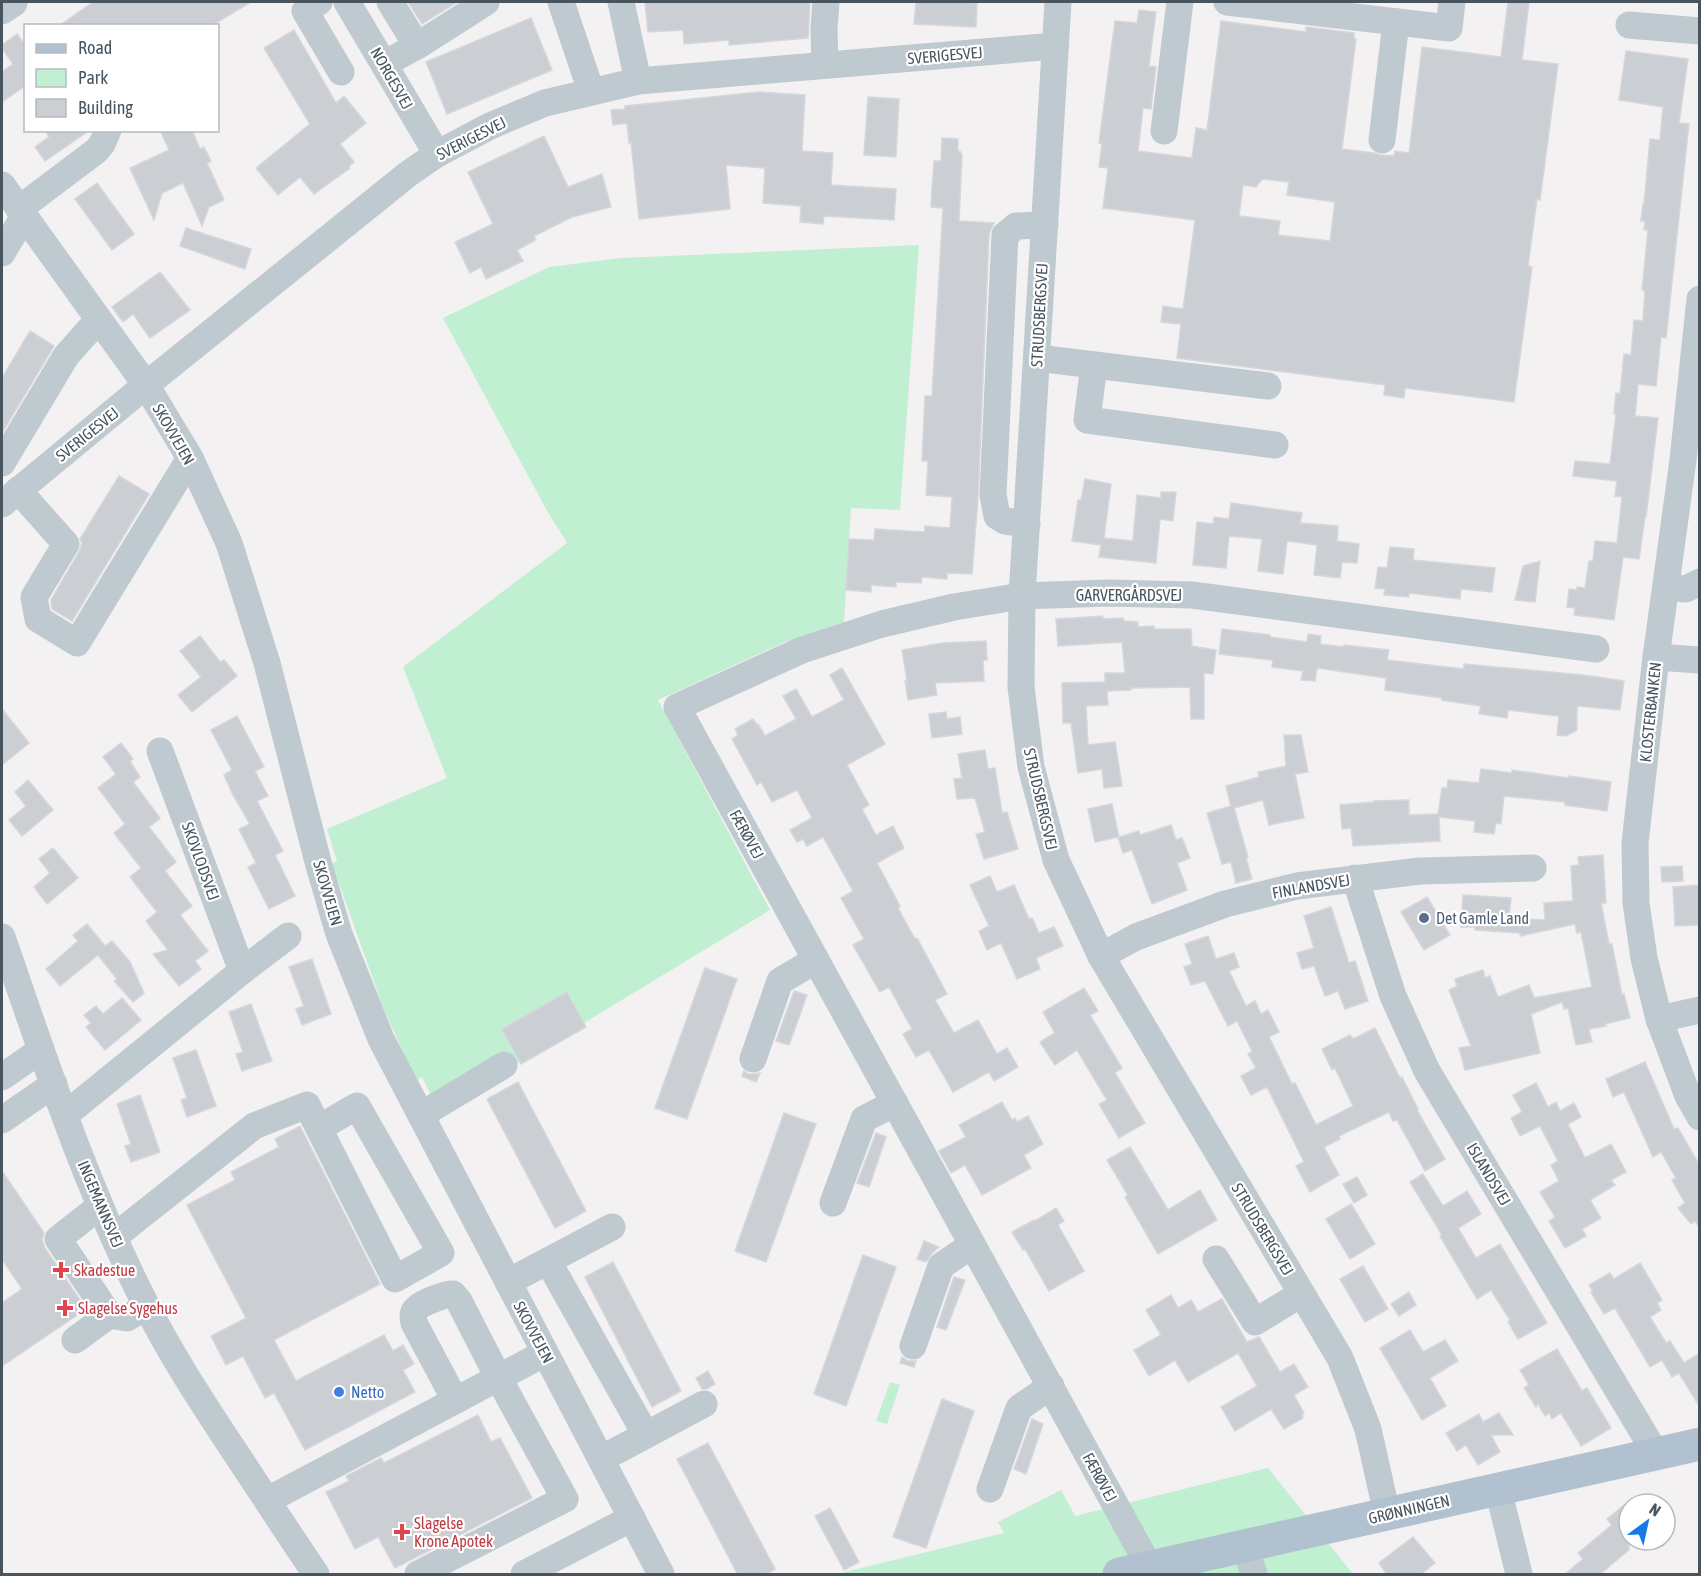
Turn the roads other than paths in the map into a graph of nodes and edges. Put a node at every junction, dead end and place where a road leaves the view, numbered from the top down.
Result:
1 (319, 2) edge
2 (347, 2) edge
3 (390, 2) edge
4 (486, 2) edge
5 (561, 2) edge
6 (621, 2) edge
7 (826, 2) edge
8 (1058, 2) edge
9 (1180, 2) edge
10 (1227, 2) edge
11 (1452, 2) edge
12 (1396, 22) junction
13 (1629, 25) dead end
14 (1700, 31) edge
15 (417, 46) junction
16 (1055, 46) junction
17 (384, 64) junction
18 (825, 65) junction
19 (341, 72) dead end
20 (638, 81) junction
21 (591, 92) junction
22 (1164, 131) dead end
23 (107, 132) edge
24 (1382, 140) dead end
25 (437, 154) junction
26 (2, 185) edge
27 (22, 212) junction
28 (1044, 225) junction
29 (2, 253) edge
30 (1700, 299) edge
31 (98, 320) junction
32 (1036, 358) junction
33 (1094, 365) junction
34 (146, 385) junction
35 (1268, 386) dead end
36 (1275, 445) dead end
37 (190, 458) junction
38 (1691, 461) edge
39 (2, 463) edge
40 (10, 497) edge
41 (1027, 524) junction
42 (1700, 582) edge
43 (1666, 587) junction
44 (1022, 596) junction
45 (1596, 648) dead end
46 (1656, 657) junction
47 (1700, 660) edge
48 (677, 707) joint
49 (160, 751) dead end
50 (1533, 868) dead end
51 (1355, 878) junction
52 (288, 936) dead end
53 (2, 937) edge
54 (1101, 956) junction
55 (816, 960) junction
56 (242, 970) junction
57 (1700, 1010) edge
58 (1659, 1019) junction
59 (41, 1050) junction
60 (753, 1059) dead end
61 (504, 1065) dead end
62 (2, 1077) edge
63 (54, 1084) junction
64 (895, 1103) junction
65 (65, 1115) junction
66 (421, 1115) junction
67 (1700, 1117) edge
68 (2, 1120) edge
69 (319, 1128) junction
70 (832, 1203) dead end
71 (100, 1206) junction
72 (612, 1227) dead end
73 (114, 1237) junction
74 (972, 1245) junction
75 (1216, 1259) dead end
76 (548, 1261) junction
77 (508, 1282) junction
78 (1301, 1293) junction
79 (146, 1306) junction
80 (109, 1316) junction
81 (75, 1340) dead end
82 (913, 1346) dead end
83 (545, 1353) junction
84 (498, 1377) junction
85 (1050, 1386) junction
86 (455, 1400) junction
87 (704, 1404) dead end
88 (646, 1435) junction
89 (1700, 1444) edge
90 (1656, 1454) junction
91 (601, 1459) junction
92 (990, 1489) dead end
93 (1498, 1489) junction
94 (268, 1500) junction
95 (1387, 1514) junction
96 (632, 1518) junction
97 (1250, 1560) edge
98 (1134, 1571) edge
99 (316, 1575) edge
100 (418, 1575) edge
101 (524, 1575) edge
102 (661, 1575) edge
103 (1519, 1575) edge

1 - 19 street
2 - 17 street, NORGESVEJ
3 - 15 street
4 - 15 street
5 - 21 street
6 - 20 street
7 - 18 street
8 - 16 street, STRUDSBERGSVEJ
9 - 22 street
10 - 12 street
11 - 12 street
12 - 24 street
13 - 14 street
15 - 17 street
16 - 18 street, SVERIGESVEJ
16 - 28 street, STRUDSBERGSVEJ
17 - 25 street, NORGESVEJ
18 - 20 street, SVERIGESVEJ
20 - 21 street, SVERIGESVEJ
21 - 25 street, SVERIGESVEJ
23 - 27 street
25 - 34 street, SVERIGESVEJ
26 - 27 street, SKOVVEJEN
27 - 29 street
27 - 31 street, SKOVVEJEN
28 - 32 street, STRUDSBERGSVEJ
28 - 41 street
30 - 38 street, KLOSTERBANKEN
31 - 34 street, SKOVVEJEN
31 - 39 street
32 - 33 street
32 - 41 street, STRUDSBERGSVEJ
33 - 35 street
33 - 36 street
34 - 37 street, SKOVVEJEN
34 - 40 street, SVERIGESVEJ
37 - 40 street
37 - 66 street, SKOVVEJEN
38 - 43 street, KLOSTERBANKEN
41 - 44 street, STRUDSBERGSVEJ
42 - 43 street
43 - 46 street, KLOSTERBANKEN
44 - 45 street, GARVERGÅRDSVEJ
44 - 48 street, GARVERGÅRDSVEJ
44 - 54 street, STRUDSBERGSVEJ
46 - 47 street
46 - 58 street, KLOSTERBANKEN
48 - 55 street, FÆRØVEJ
49 - 56 street, SKOVLODSVEJ
50 - 51 street, FINLANDSVEJ
51 - 54 street, FINLANDSVEJ
51 - 90 street, ISLANDSVEJ
52 - 56 street
53 - 59 street, INGEMANNSVEJ
54 - 78 street, STRUDSBERGSVEJ
55 - 60 street
55 - 64 street, FÆRØVEJ
56 - 65 street
57 - 58 street
58 - 67 street, KLOSTERBANKEN
59 - 62 street
59 - 63 street, INGEMANNSVEJ
61 - 66 street
63 - 65 street, INGEMANNSVEJ
63 - 68 street
64 - 70 street
64 - 74 street, FÆRØVEJ
65 - 71 street, INGEMANNSVEJ
66 - 77 street, SKOVVEJEN
69 - 69 street
69 - 73 street
71 - 73 street, INGEMANNSVEJ
71 - 80 street
72 - 76 street
73 - 79 street, INGEMANNSVEJ
74 - 82 street
74 - 85 street, FÆRØVEJ
75 - 78 street
76 - 77 street
76 - 88 street
77 - 83 street, SKOVVEJEN
78 - 95 street, STRUDSBERGSVEJ
79 - 80 street
79 - 94 street, INGEMANNSVEJ
80 - 81 street
83 - 84 street
83 - 91 street, SKOVVEJEN
84 - 86 street
84 - 86 street
84 - 100 street
85 - 92 street
85 - 98 street, FÆRØVEJ
86 - 94 street
87 - 88 street
88 - 91 street
89 - 90 main road, GRØNNINGEN
90 - 93 main road, GRØNNINGEN
91 - 96 street, SKOVVEJEN
93 - 95 main road, GRØNNINGEN
93 - 103 street
94 - 99 street, INGEMANNSVEJ
95 - 97 main road, GRØNNINGEN
96 - 101 street
96 - 102 street, SKOVVEJEN
97 - 98 main road, GRØNNINGEN

